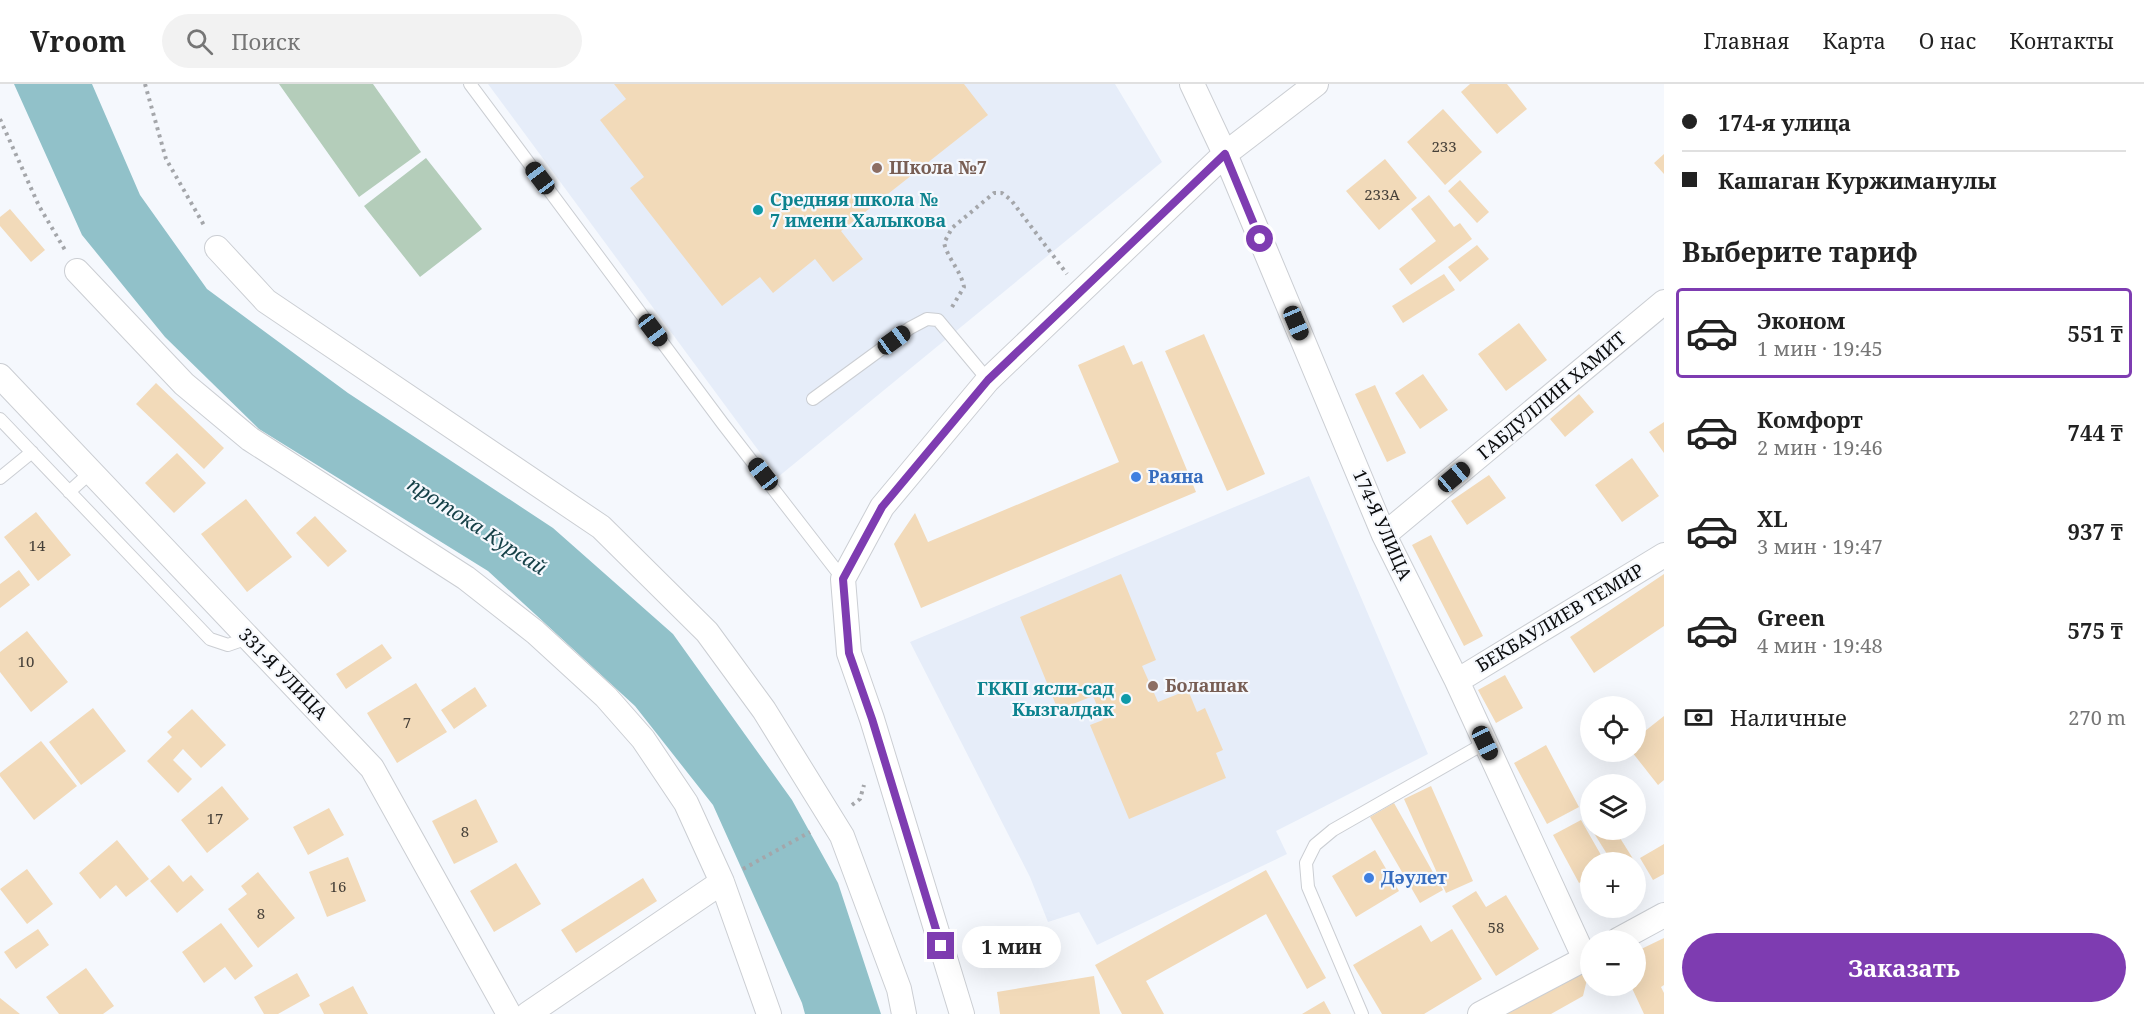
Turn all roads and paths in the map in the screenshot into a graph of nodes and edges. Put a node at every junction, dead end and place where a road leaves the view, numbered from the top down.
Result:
1 (145, 84) edge
2 (470, 84) edge
3 (1192, 84) edge
4 (1316, 84) edge
5 (0, 119) edge
6 (1225, 154) junction
7 (217, 248) joint
8 (77, 271) joint
9 (1081, 291) junction
10 (1664, 303) edge
11 (938, 320) junction
12 (0, 376) edge
13 (988, 380) junction
14 (813, 399) dead end
15 (0, 419) edge
16 (32, 452) junction
17 (91, 472) junction
18 (0, 478) edge
19 (69, 492) junction
20 (1384, 535) junction
21 (1664, 555) edge
22 (843, 579) junction
23 (248, 638) junction
24 (1457, 681) junction
25 (1485, 743) junction
26 (862, 777) dead end
27 (831, 820) junction
28 (722, 882) junction
29 (1664, 915) edge
30 (1636, 930) edge
31 (1580, 942) edge
32 (1580, 961) edge
33 (509, 1014) edge
34 (528, 1014) edge
35 (769, 1014) edge
36 (904, 1014) edge
37 (962, 1014) edge
38 (1362, 1014) edge
39 (1480, 1014) edge

1 - 7 path
2 - 22 lane
3 - 6 street, 174-Я УЛИЦА
4 - 6 street
5 - 8 path
6 - 9 street
6 - 20 street, 174-Я УЛИЦА
7 - 27 street
8 - 28 street
9 - 11 path
9 - 13 street
10 - 20 street, ГАБДУЛЛИН ХАМИТ
11 - 13 lane
11 - 14 lane
12 - 17 street, 331-Я УЛИЦА
13 - 22 street
15 - 16 lane
16 - 18 lane
16 - 19 lane
17 - 19 lane
17 - 23 street, 331-Я УЛИЦА
19 - 23 lane
20 - 24 street, 174-Я УЛИЦА
21 - 24 street, БЕКБАУЛИЕВ ТЕМИР
22 - 37 street
23 - 33 street, 331-Я УЛИЦА
24 - 25 street, 174-Я УЛИЦА
25 - 31 street, 174-Я УЛИЦА
25 - 38 lane
26 - 27 path
27 - 28 path
27 - 36 street
28 - 34 street
28 - 35 street
29 - 30 street
32 - 39 street

